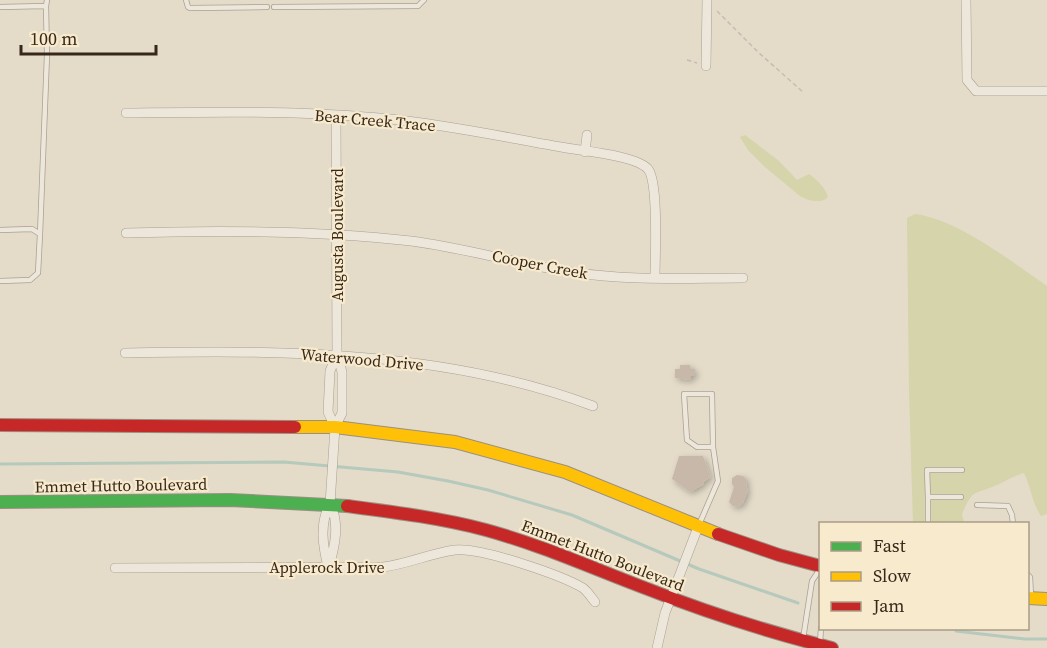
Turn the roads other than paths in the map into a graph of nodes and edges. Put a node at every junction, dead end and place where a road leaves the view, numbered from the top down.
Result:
1 (47, 0) edge
2 (186, 0) edge
3 (255, 0) edge
4 (279, 0) edge
5 (424, 0) edge
6 (707, 0) edge
7 (966, 0) edge
8 (46, 6) junction
9 (0, 7) edge
10 (255, 7) junction
11 (267, 7) dead end
12 (706, 66) dead end
13 (1047, 91) edge
14 (126, 113) dead end
15 (336, 115) junction
16 (587, 135) dead end
17 (585, 152) junction
18 (0, 230) edge
19 (126, 233) dead end
20 (39, 234) junction
21 (337, 235) junction
22 (655, 278) junction
23 (744, 278) dead end
24 (0, 281) edge
25 (125, 353) dead end
26 (338, 354) junction
27 (592, 406) dead end
28 (0, 425) edge
29 (335, 427) junction
30 (713, 447) junction
31 (962, 470) dead end
32 (928, 497) junction
33 (961, 497) dead end
34 (0, 502) edge
35 (330, 504) junction
36 (978, 505) dead end
37 (928, 522) edge
38 (1013, 522) edge
39 (698, 526) junction
40 (328, 567) junction
41 (115, 568) dead end
42 (819, 570) edge
43 (1029, 576) edge
44 (670, 598) junction
45 (1029, 598) edge
46 (1047, 599) edge
47 (595, 602) dead end
48 (821, 630) edge
49 (803, 645) edge
50 (824, 647) edge
51 (657, 648) edge

1 - 8 lane
2 - 10 lane
3 - 10 lane
4 - 5 lane
6 - 12 street
7 - 13 street
8 - 9 lane
8 - 20 lane
10 - 11 lane
14 - 15 street, Bear Creek Trace
15 - 17 street, Bear Creek Trace
15 - 21 street, Augusta Boulevard
16 - 17 street
17 - 22 street, Bear Creek Trace
18 - 20 lane
19 - 21 street, Cooper Creek
20 - 24 lane
21 - 22 street, Cooper Creek
21 - 26 street, Augusta Boulevard
22 - 23 street, Cooper Creek
25 - 26 street, Waterwood Drive
26 - 27 street, Waterwood Drive
26 - 29 street, Augusta Boulevard
28 - 29 street
29 - 35 street, Augusta Boulevard
29 - 39 street
30 - 30 lane
30 - 39 lane
31 - 32 lane
32 - 33 lane
32 - 37 lane
34 - 35 street, Emmet Hutto Boulevard
35 - 40 street, Augusta Boulevard
35 - 44 street, Emmet Hutto Boulevard
36 - 38 lane
39 - 42 street
39 - 44 street
40 - 41 street, Applerock Drive
40 - 47 street, Applerock Drive
42 - 49 lane
43 - 45 lane
44 - 49 street, Emmet Hutto Boulevard
44 - 51 street
45 - 46 street
48 - 50 lane
49 - 50 street, Emmet Hutto Boulevard

